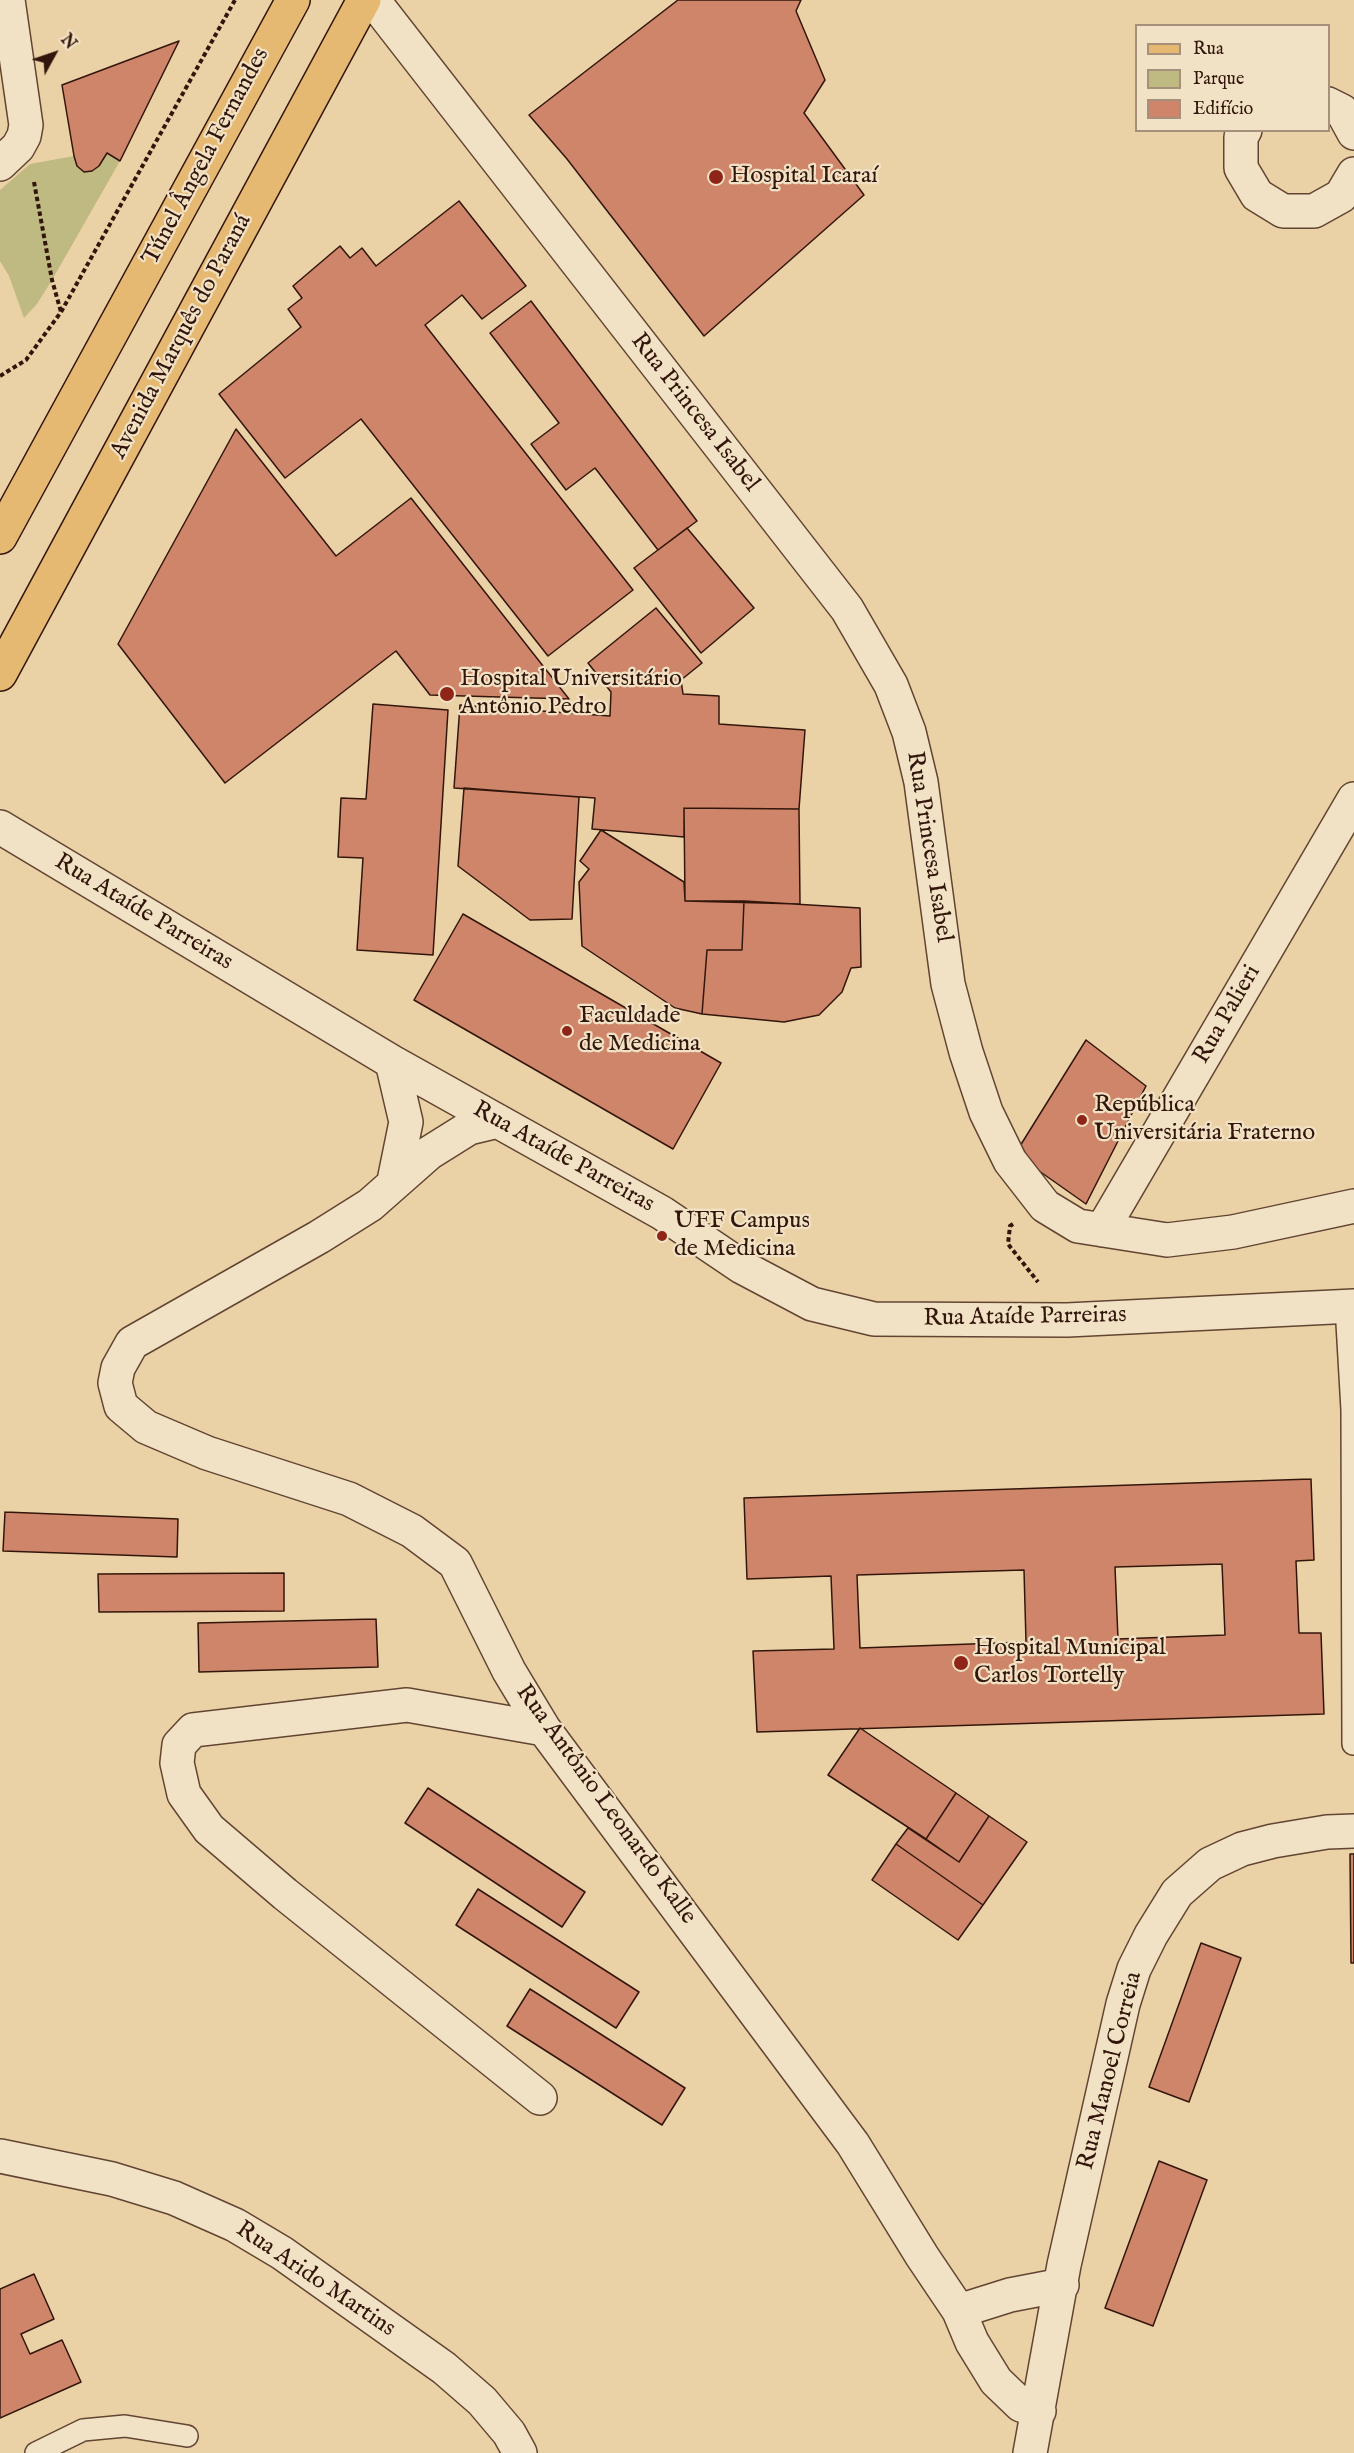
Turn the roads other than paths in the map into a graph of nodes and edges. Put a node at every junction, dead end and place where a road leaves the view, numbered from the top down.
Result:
1 (8, 0) edge
2 (292, 0) edge
3 (364, 0) edge
4 (373, 0) edge
5 (1330, 105) edge
6 (1244, 132) edge
7 (1354, 133) edge
8 (9, 155) edge
9 (1354, 174) edge
10 (0, 537) edge
11 (0, 674) edge
12 (1354, 799) edge
13 (0, 827) edge
14 (392, 1062) junction
15 (498, 1121) junction
16 (394, 1181) junction
17 (1354, 1206) edge
18 (1102, 1230) junction
19 (1350, 1306) edge
20 (544, 1729) junction
21 (1353, 1744) edge
22 (1354, 1831) edge
23 (540, 2098) dead end
24 (0, 2156) edge
25 (1062, 2285) junction
26 (959, 2311) junction
27 (1039, 2411) junction
28 (188, 2436) dead end
29 (36, 2453) edge
30 (520, 2453) edge
31 (1030, 2453) edge

1 - 8 street
2 - 10 main road, Túnel Ângela Fernandes
3 - 11 main road, Avenida Marquês do Paraná
4 - 18 street, Rua Princesa Isabel
5 - 7 street
6 - 9 street
12 - 18 street, Rua Palieri
13 - 14 street, Rua Ataíde Parreiras
14 - 15 street, Rua Ataíde Parreiras
14 - 16 street
15 - 16 street, Rua Antônio Leonardo Kalle
15 - 19 street, Rua Ataíde Parreiras
16 - 20 street, Rua Antônio Leonardo Kalle
17 - 18 street, Rua Princesa Isabel
19 - 21 lane
20 - 23 street
20 - 26 street, Rua Antônio Leonardo Kalle
22 - 25 street, Rua Manoel Correia
24 - 30 street, Rua Arido Martins
25 - 26 street
25 - 27 street, Rua Manoel Correia
26 - 27 street, Rua Antônio Leonardo Kalle
27 - 31 street
28 - 29 lane

